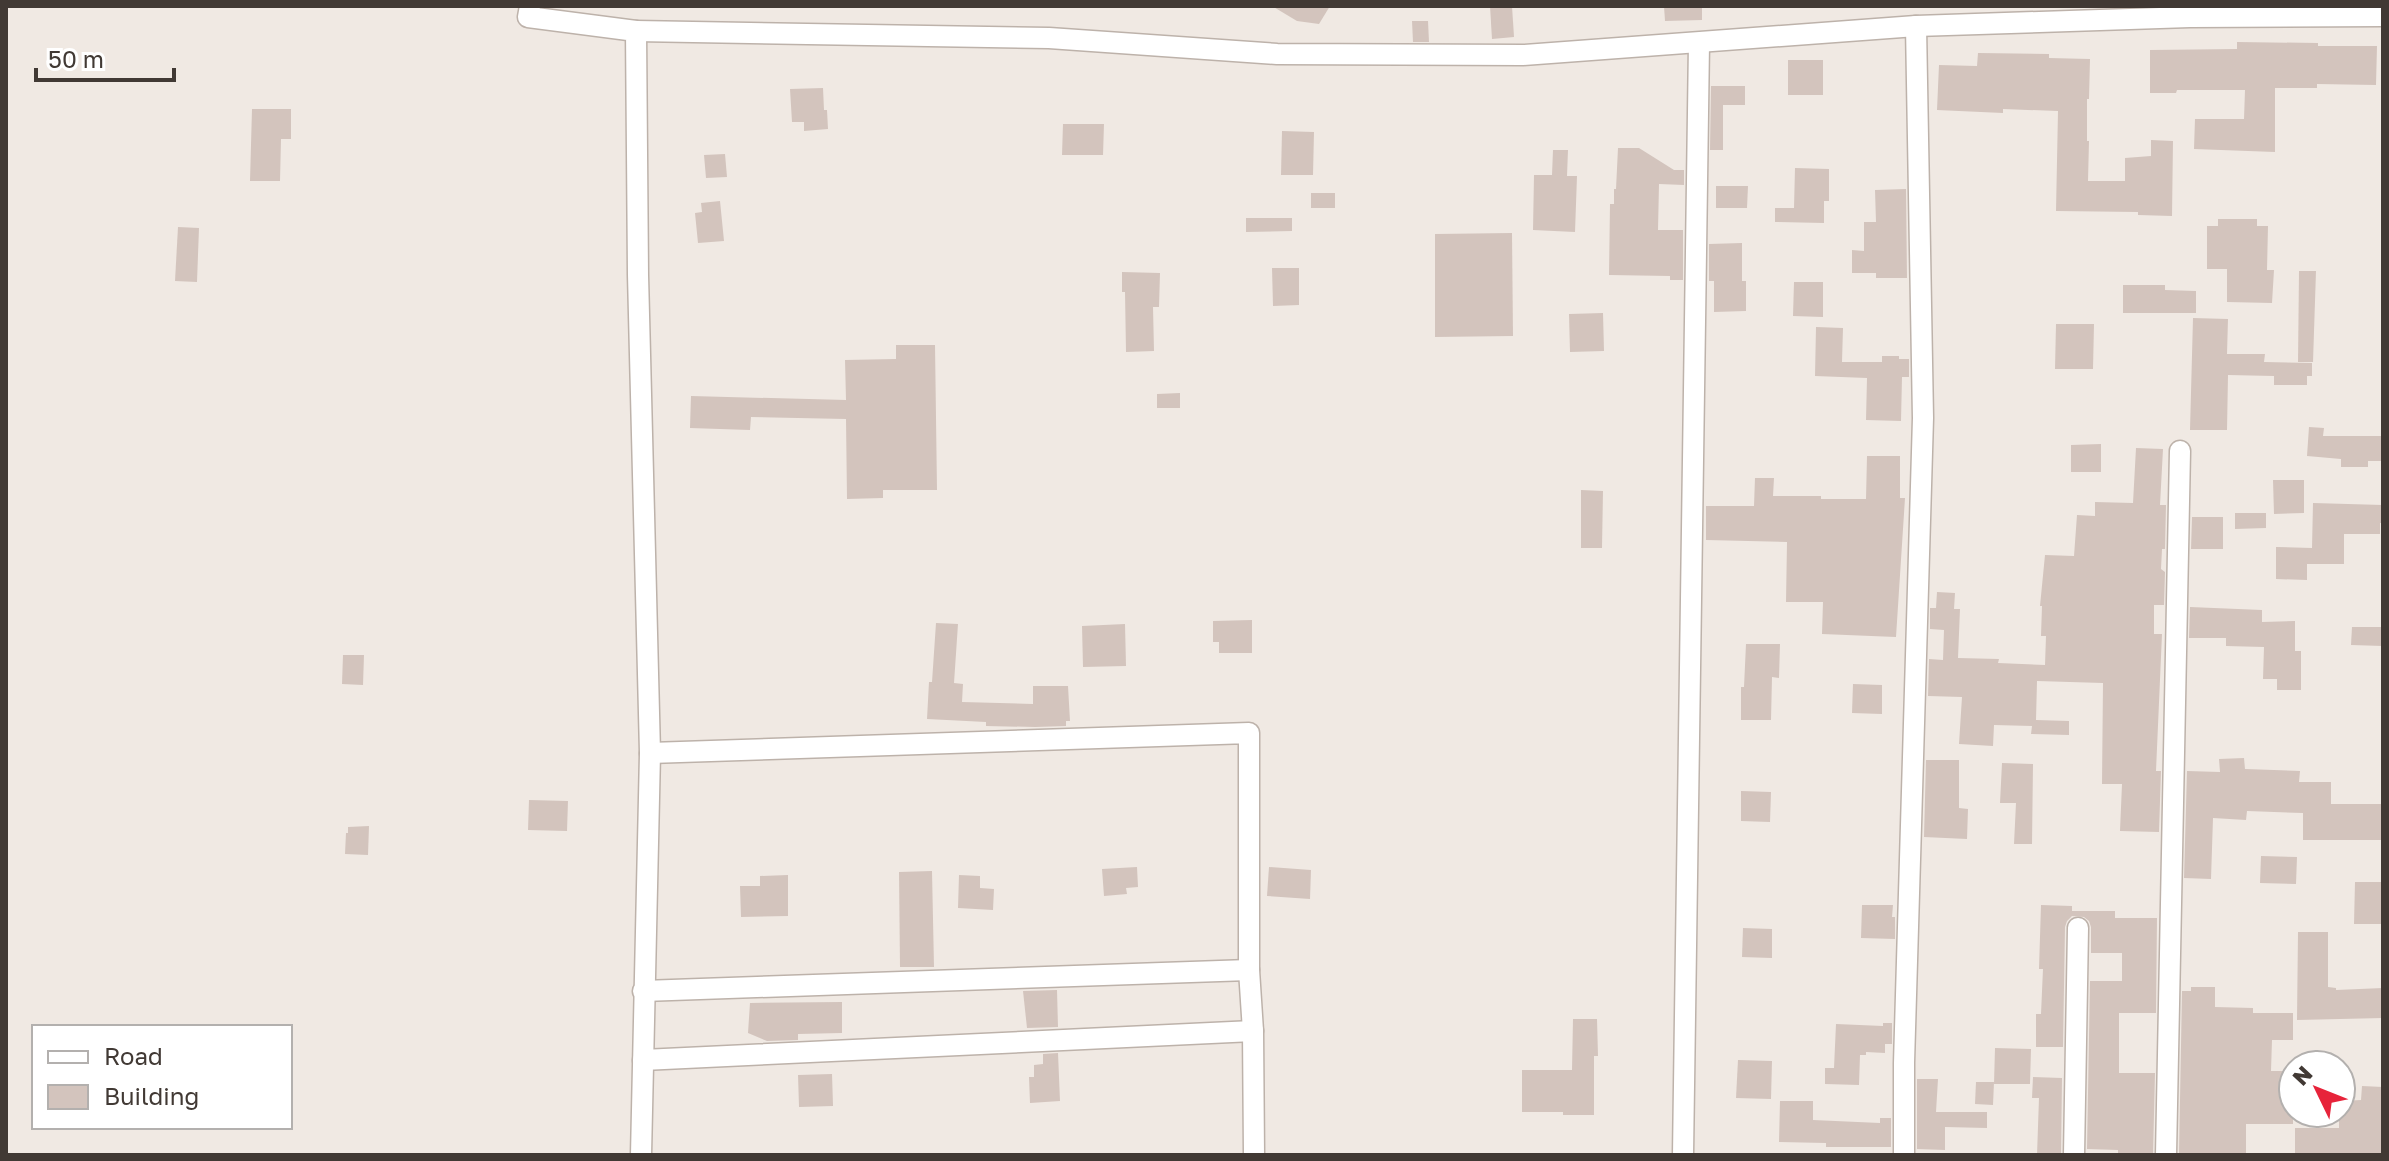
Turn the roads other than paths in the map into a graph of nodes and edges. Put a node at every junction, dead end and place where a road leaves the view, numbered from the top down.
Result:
1 (530, 6) edge
2 (2383, 16) edge
3 (1916, 26) junction
4 (636, 31) junction
5 (1699, 43) junction
6 (2180, 451) dead end
7 (650, 753) junction
8 (2078, 928) dead end
9 (1249, 970) junction
10 (643, 991) junction
11 (1253, 1031) junction
12 (643, 1060) junction
13 (641, 1155) edge
14 (1254, 1155) edge
15 (1683, 1155) edge
16 (1904, 1155) edge
17 (2074, 1155) edge
18 (2166, 1155) edge

1 - 4 street
2 - 3 street
3 - 5 street
3 - 16 street
4 - 5 street
4 - 7 street
5 - 15 street
6 - 18 street
7 - 9 street
7 - 10 street
8 - 17 street
9 - 10 street
9 - 11 street
10 - 12 street
11 - 12 street
11 - 14 street
12 - 13 street

